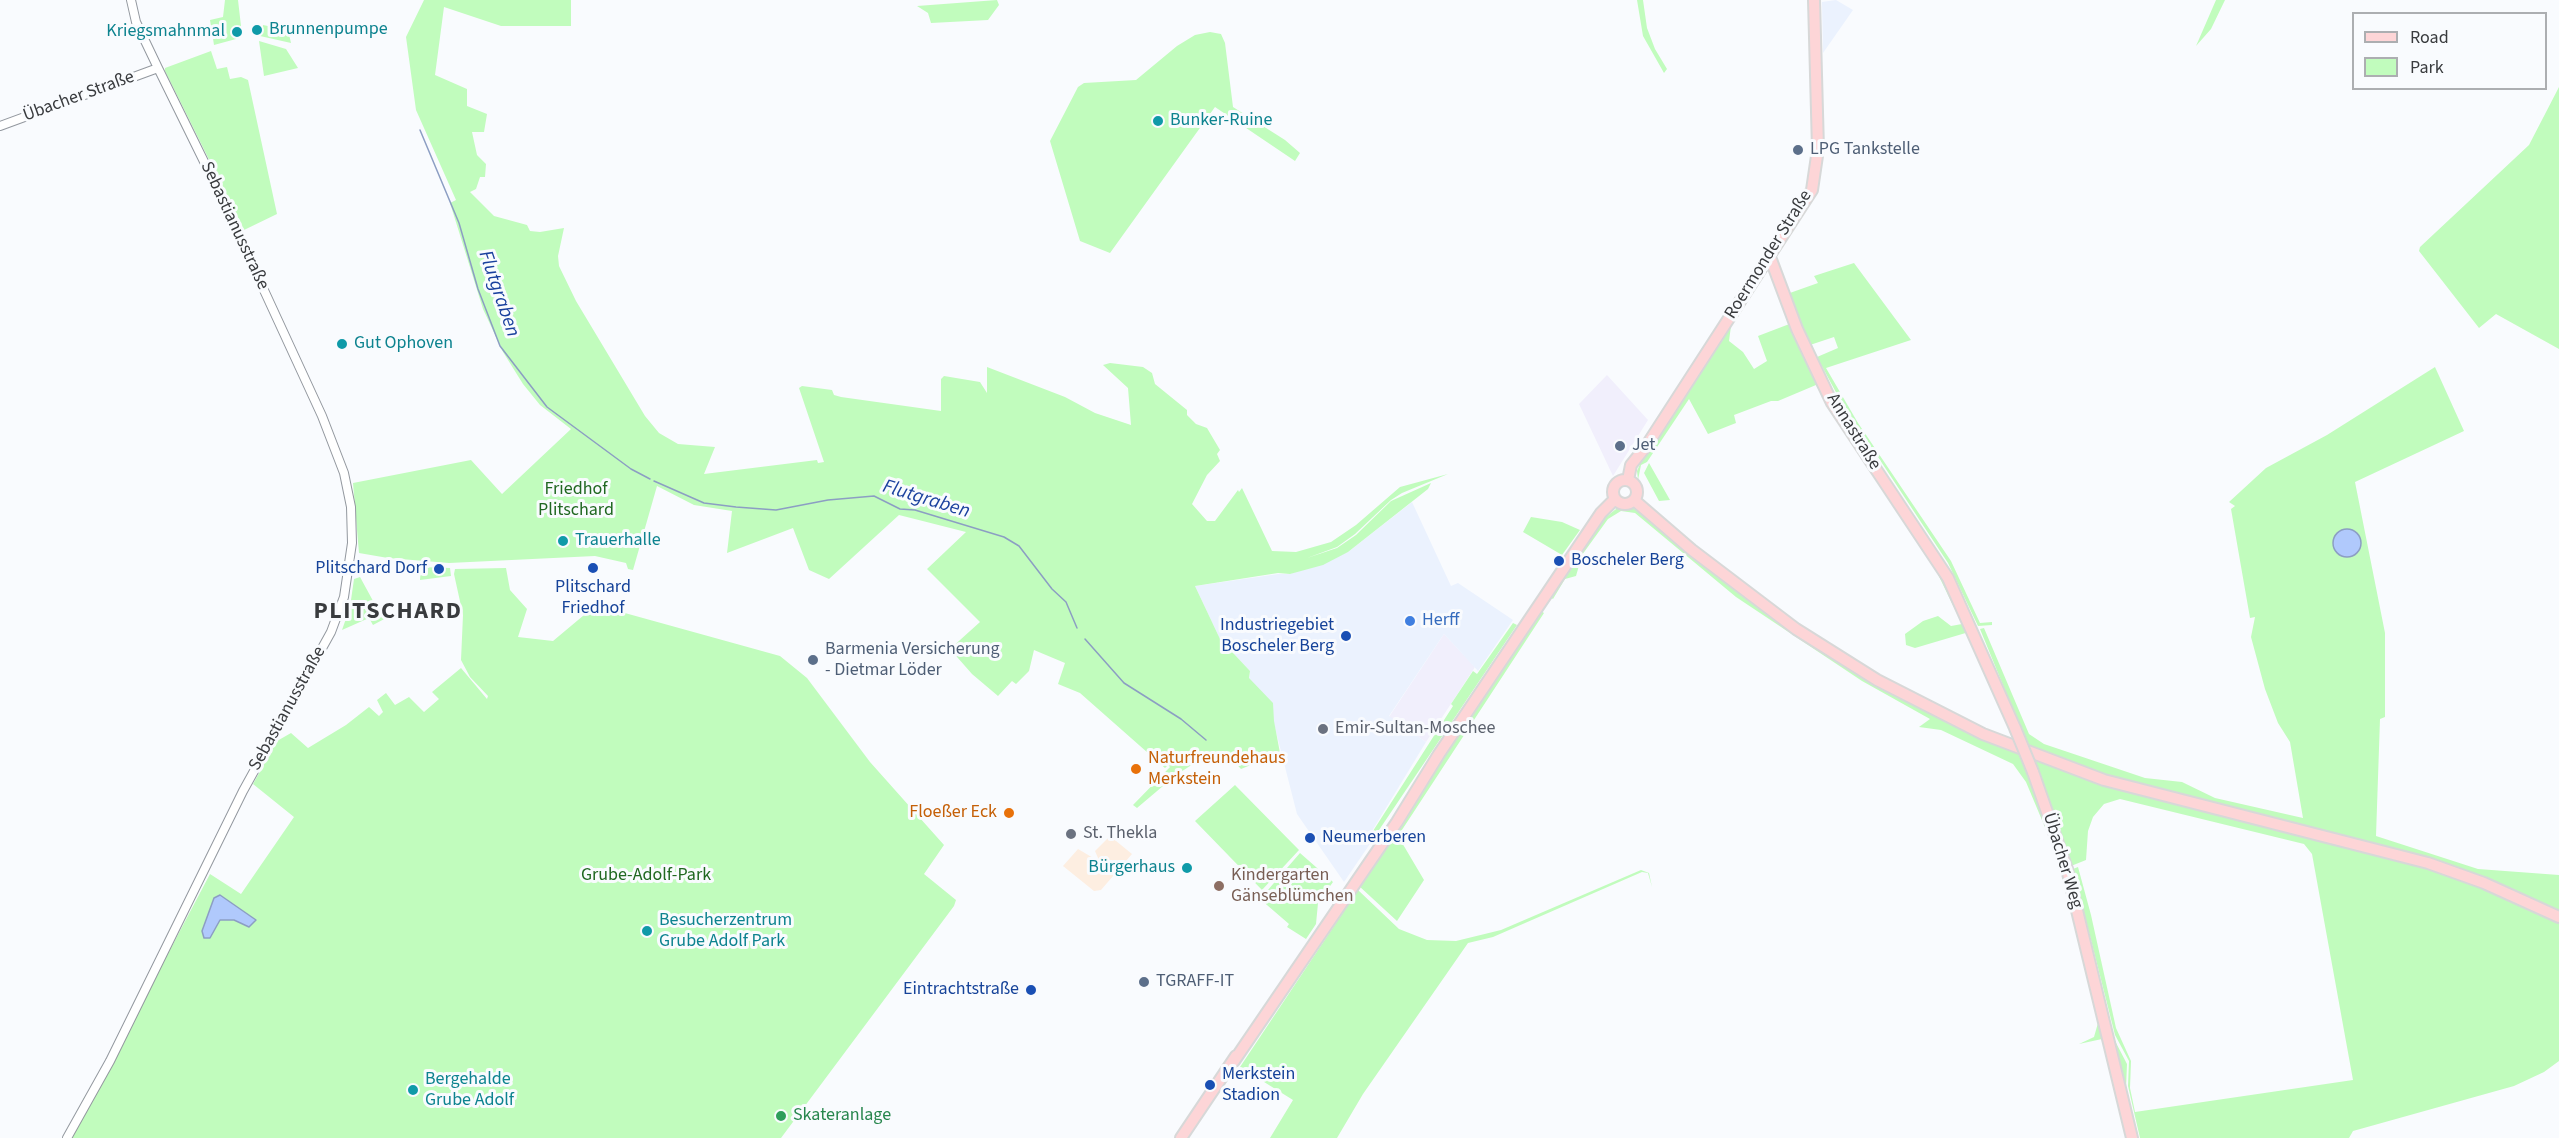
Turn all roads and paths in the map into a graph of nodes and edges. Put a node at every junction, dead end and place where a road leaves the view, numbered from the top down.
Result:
1 (131, 0) edge
2 (1814, 0) edge
3 (158, 68) junction
4 (0, 126) edge
5 (1770, 257) junction
6 (1628, 480) junction
7 (1616, 498) junction
8 (1634, 500) junction
9 (1957, 596) joint
10 (2559, 917) edge
11 (67, 1138) edge
12 (1181, 1138) edge
13 (2132, 1138) edge

1 - 3 street, Sebastianusstraße
2 - 5 main road, Roermonder Straße
3 - 4 street, Übacher Straße
3 - 11 street, Sebastianusstraße
5 - 6 main road, Roermonder Straße
5 - 9 main road, Annastraße
6 - 7 main road
6 - 8 main road
7 - 8 main road
7 - 12 main road
8 - 10 main road
9 - 13 main road, Übacher Weg, bridge

